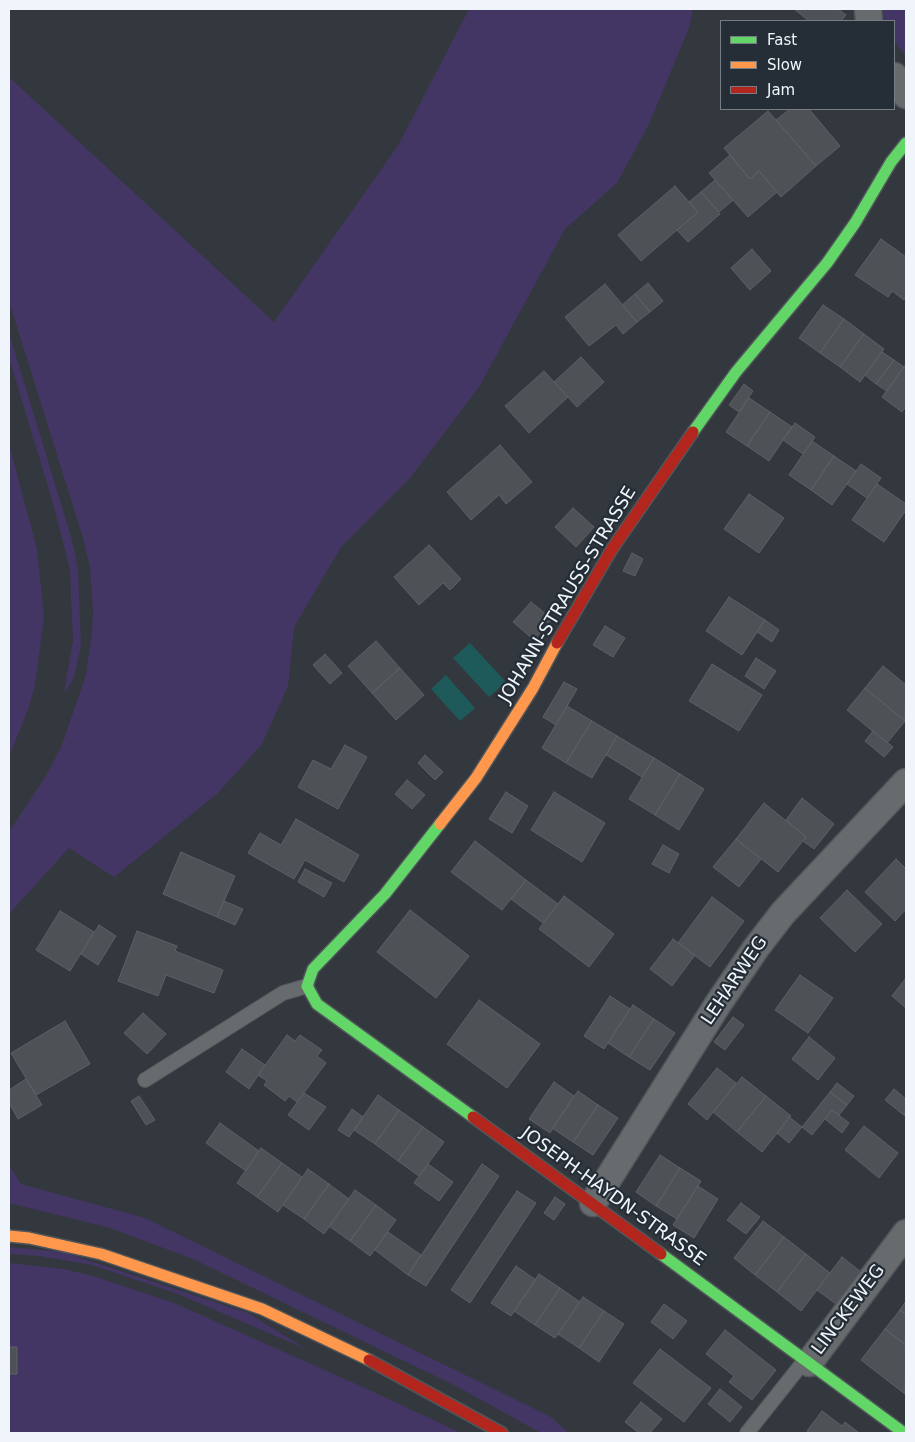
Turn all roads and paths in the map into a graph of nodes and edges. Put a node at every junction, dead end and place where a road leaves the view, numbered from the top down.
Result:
1 (895, 78) edge
2 (906, 95) edge
3 (906, 143) edge
4 (906, 782) edge
5 (307, 986) junction
6 (145, 1080) dead end
7 (593, 1203) junction
8 (906, 1233) edge
9 (9, 1236) edge
10 (807, 1361) junction
11 (502, 1433) edge
12 (747, 1433) edge
13 (904, 1433) edge

1 - 2 street
3 - 5 street, JOHANN-STRAUSS-STRASSE
4 - 7 street, LEHARWEG
5 - 6 lane
5 - 7 street, JOSEPH-HAYDN-STRASSE
7 - 10 street, JOSEPH-HAYDN-STRASSE
8 - 10 street, LINCKEWEG
9 - 11 street
10 - 12 lane
10 - 13 street, JOSEPH-HAYDN-STRASSE

